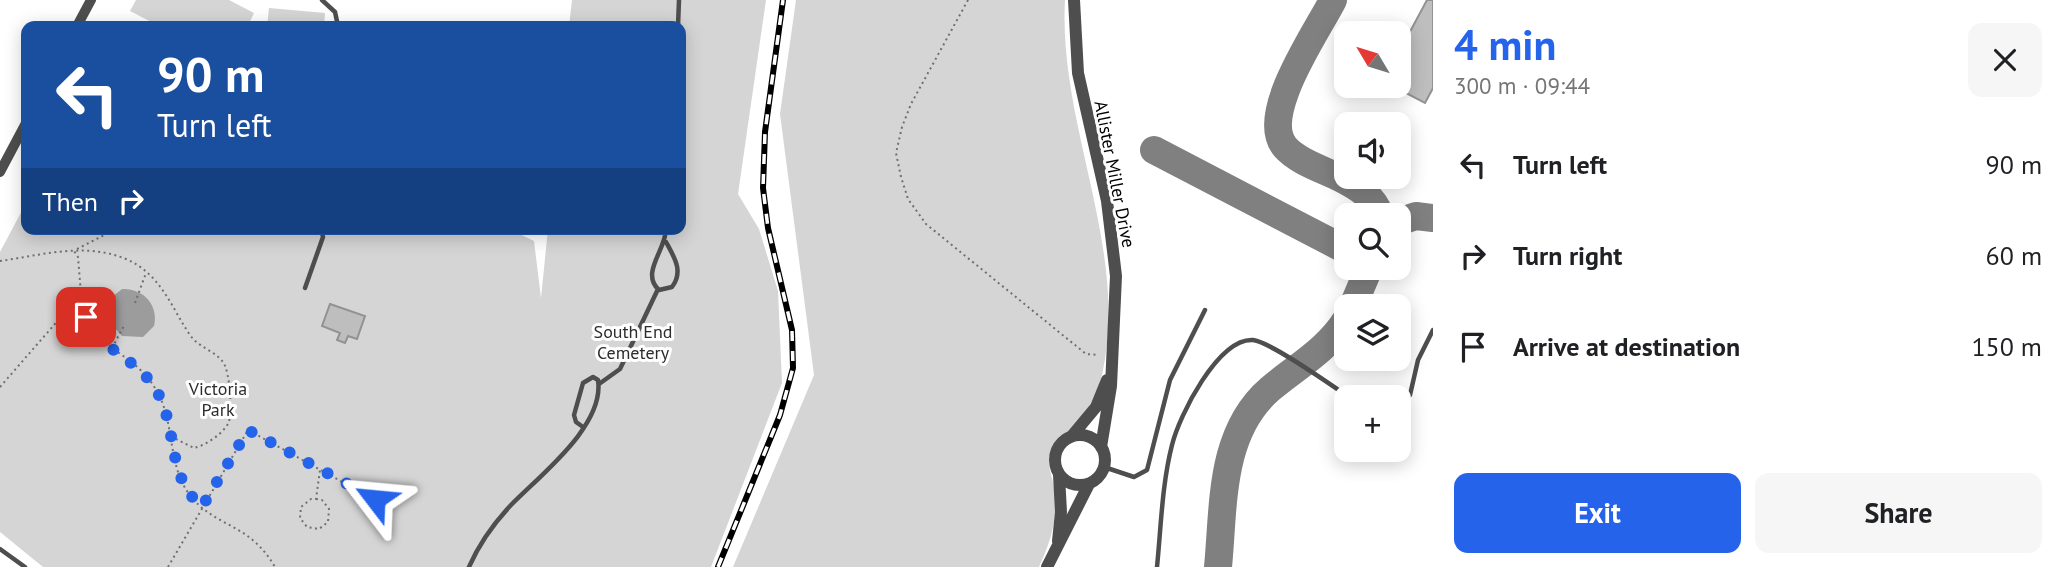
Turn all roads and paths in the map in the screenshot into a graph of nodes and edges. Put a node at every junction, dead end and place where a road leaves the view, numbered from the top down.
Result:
1 (91, 0) edge
2 (322, 0) edge
3 (679, 0) edge
4 (968, 0) edge
5 (1074, 0) edge
6 (80, 21) edge
7 (337, 21) edge
8 (678, 21) edge
9 (21, 132) edge
10 (0, 172) edge
11 (104, 235) edge
12 (666, 235) edge
13 (323, 237) edge
14 (666, 242) junction
15 (73, 250) junction
16 (0, 261) edge
17 (147, 272) junction
18 (305, 288) dead end
19 (658, 289) junction
20 (80, 294) junction
21 (135, 303) dead end
22 (1205, 310) dead end
23 (124, 324) dead end
24 (1433, 330) edge
25 (111, 349) junction
26 (1114, 356) junction
27 (599, 382) junction
28 (0, 387) edge
29 (1334, 388) edge
30 (1411, 391) edge
31 (229, 421) junction
32 (235, 424) dead end
33 (583, 427) junction
34 (170, 436) junction
35 (1071, 437) junction
36 (1101, 447) junction
37 (1104, 467) junction
38 (320, 469) junction
39 (1059, 475) junction
40 (1089, 484) junction
41 (316, 499) junction
42 (375, 499) dead end
43 (202, 507) junction
44 (1058, 545) junction
45 (0, 549) edge
46 (23, 566) edge
47 (168, 567) edge
48 (275, 567) edge
49 (469, 567) edge
50 (1047, 567) edge
51 (1157, 567) edge

1 - 6 street
2 - 7 lane
3 - 8 lane
4 - 26 path
5 - 26 street, Allister Miller Drive
9 - 10 street
11 - 15 path
12 - 14 lane
13 - 18 lane
14 - 19 lane
14 - 19 lane
15 - 16 path
15 - 17 path
15 - 20 path
17 - 21 path
17 - 31 path
19 - 27 lane
20 - 25 path
20 - 28 path
22 - 37 lane
23 - 25 path
24 - 30 lane
25 - 34 path
26 - 35 street, Allister Miller Drive
26 - 36 street, Allister Miller Drive
27 - 33 lane
27 - 33 lane
29 - 51 lane
31 - 32 path
31 - 34 path
33 - 49 lane
34 - 43 path
35 - 36 street
35 - 39 street
36 - 37 street
37 - 40 street
38 - 41 path
38 - 42 path
38 - 43 path
39 - 40 street
39 - 44 street
40 - 44 street
41 - 41 path
43 - 47 path
43 - 48 path
44 - 50 street
45 - 46 lane

